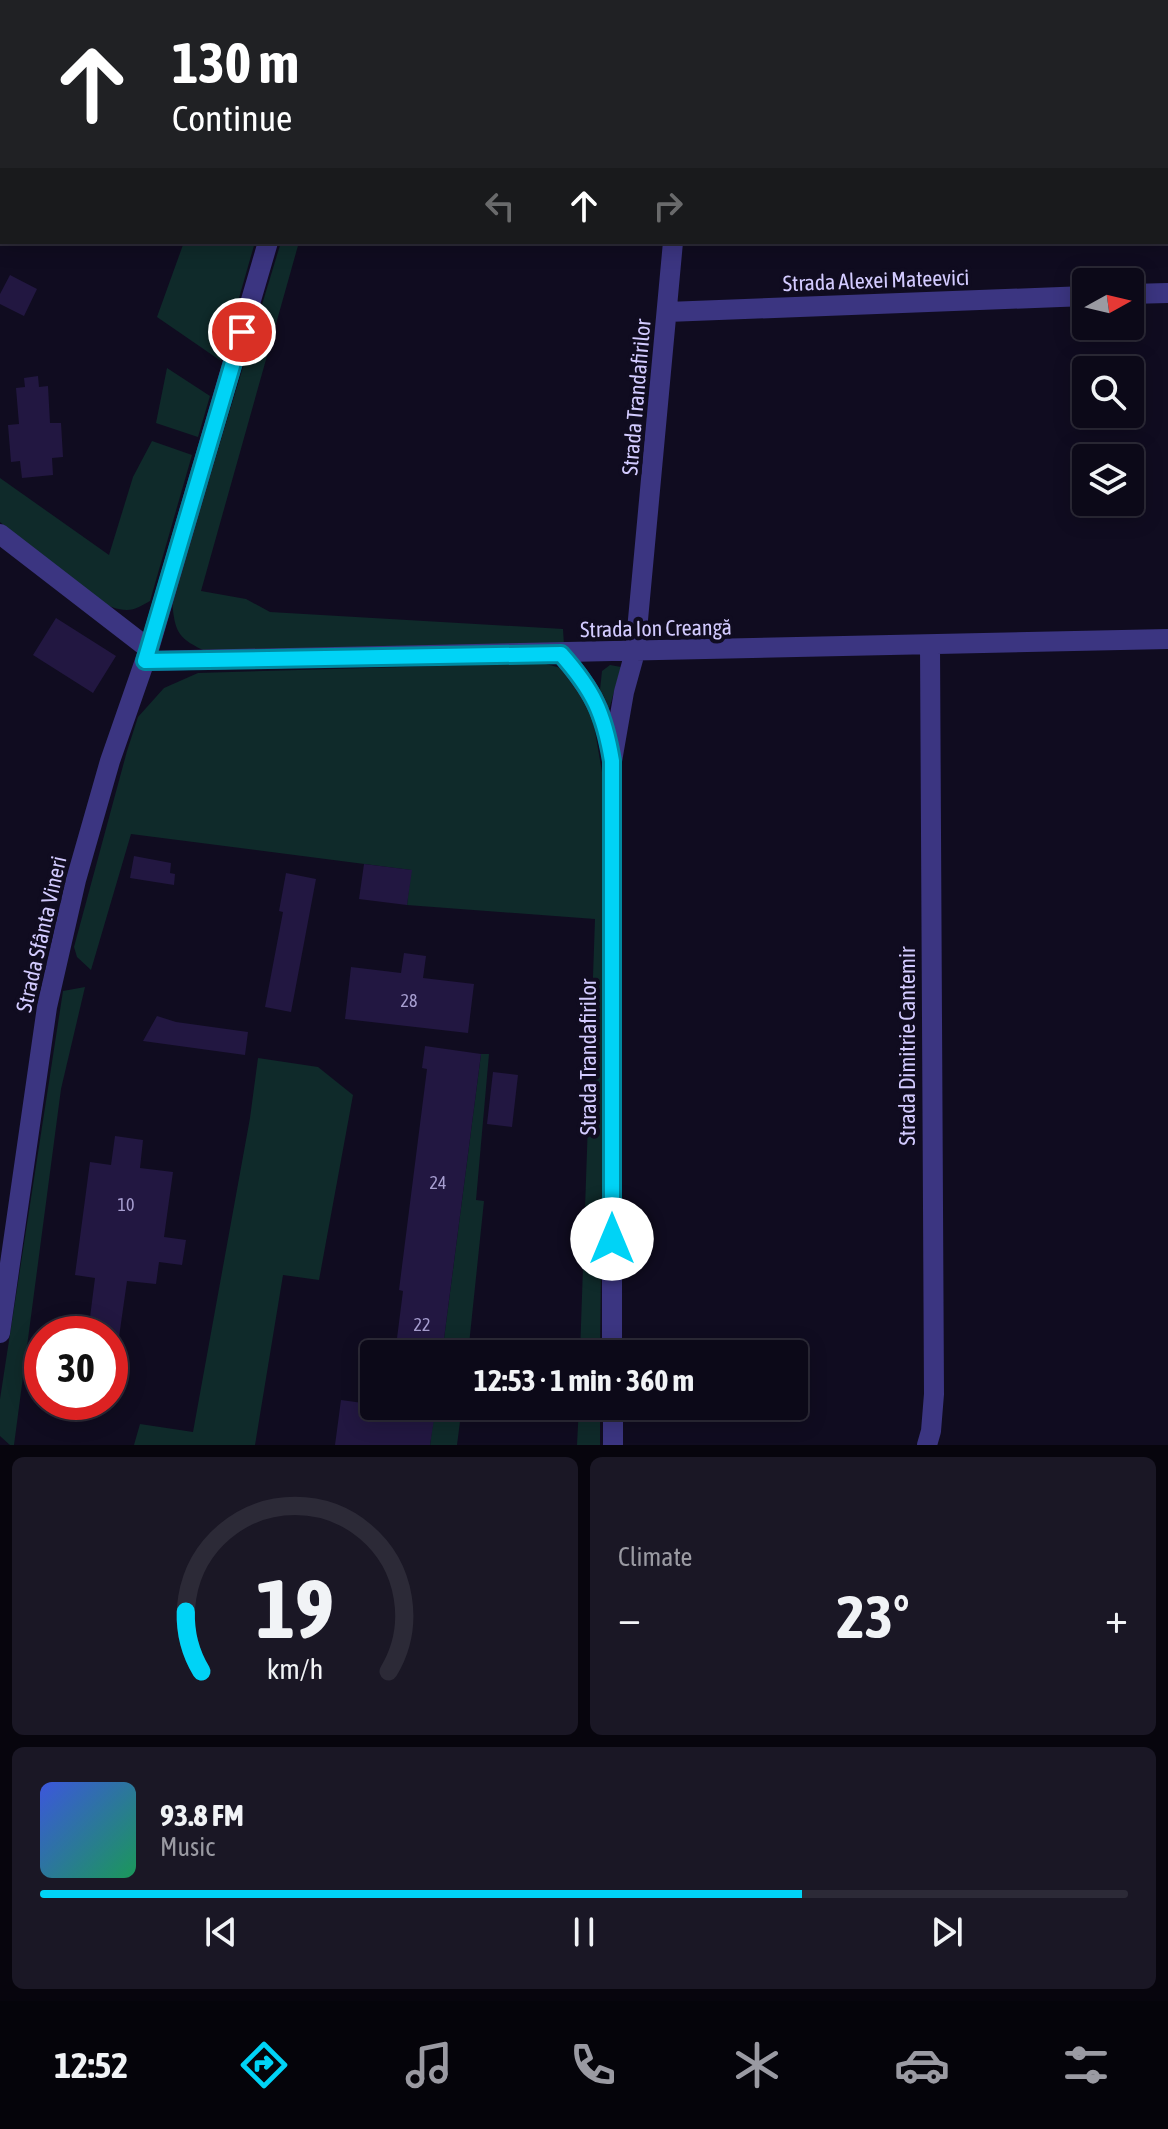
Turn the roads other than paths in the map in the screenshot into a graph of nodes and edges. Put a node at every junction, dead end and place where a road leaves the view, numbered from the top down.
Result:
1 (267, 244) edge
2 (673, 244) edge
3 (1168, 293) edge
4 (1144, 294) edge
5 (1072, 297) edge
6 (667, 312) junction
7 (0, 534) edge
8 (1168, 639) edge
9 (930, 645) junction
10 (635, 652) junction
11 (561, 654) junction
12 (147, 655) junction
13 (612, 761) junction
14 (0, 1333) edge
15 (612, 1340) edge
16 (613, 1420) edge
17 (613, 1445) edge
18 (927, 1445) edge

1 - 12 street, Strada Sfânta Vineri
2 - 6 street, Strada Trandafirilor
3 - 4 street
5 - 6 street, Strada Alexei Mateevici
6 - 10 street, Strada Trandafirilor
7 - 12 street
8 - 9 street, Strada Ion Creangă
9 - 10 street, Strada Ion Creangă
9 - 18 street, Strada Dimitrie Cantemir
10 - 11 street, Strada Ion Creangă
10 - 13 street, Strada Trandafirilor
11 - 12 street, Strada Ion Creangă
11 - 13 street
12 - 14 street, Strada Sfânta Vineri
13 - 15 street, Strada Trandafirilor
16 - 17 street

